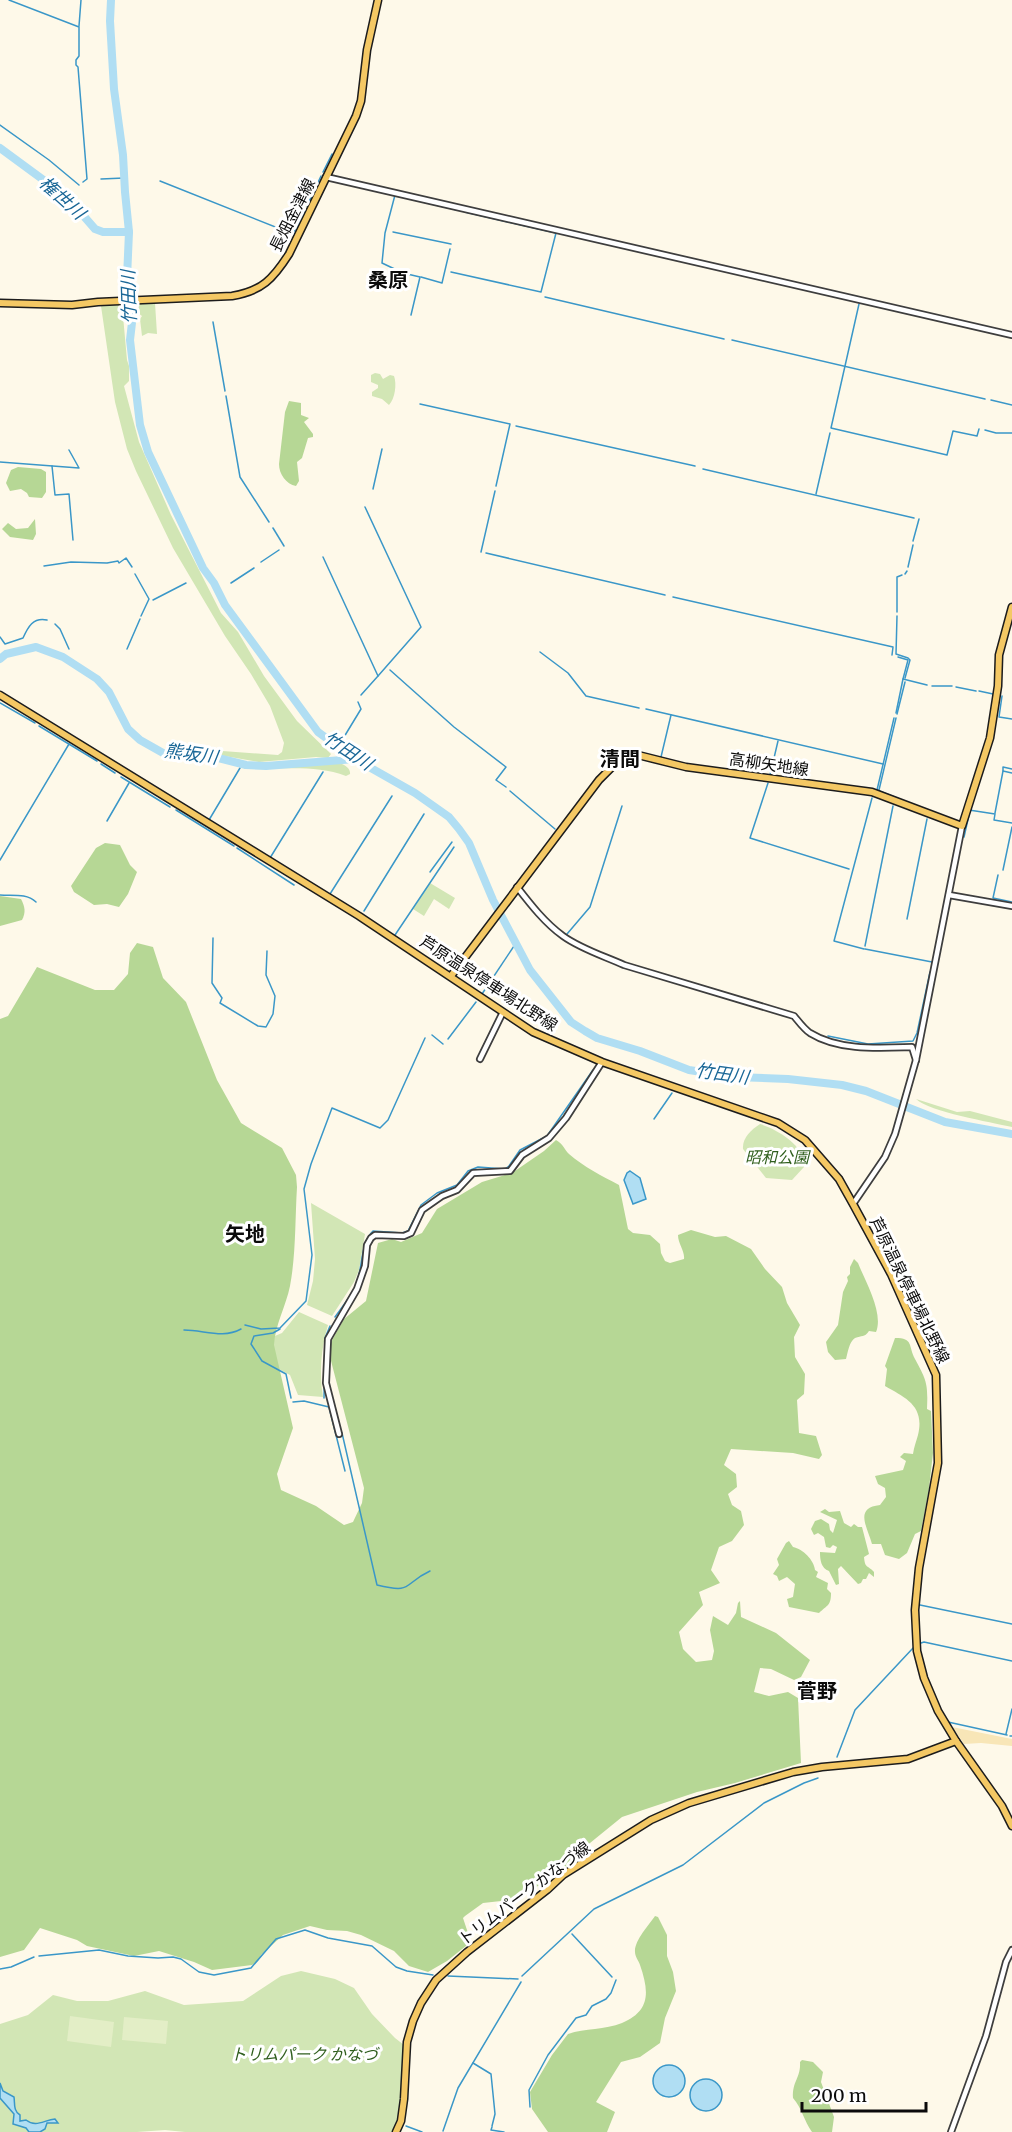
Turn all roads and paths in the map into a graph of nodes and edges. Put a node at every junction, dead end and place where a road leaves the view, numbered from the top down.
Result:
1 (378, 0) edge
2 (326, 177) junction
3 (0, 303) edge
4 (1012, 335) edge
5 (1012, 607) edge
6 (0, 695) edge
7 (962, 826) junction
8 (515, 890) junction
9 (949, 895) junction
10 (1012, 906) edge
11 (450, 976) junction
12 (503, 1012) junction
13 (480, 1059) dead end
14 (916, 1060) junction
15 (602, 1062) junction
16 (853, 1204) junction
17 (339, 1434) dead end
18 (956, 1741) junction
19 (1012, 1826) edge
20 (1012, 1950) edge
21 (396, 2132) edge
22 (951, 2132) edge

1 - 2 main road, 長畑金津線
2 - 3 main road, 長畑金津線
2 - 4 street
5 - 7 main road
6 - 11 main road, 芦原温泉停車場北野線
7 - 8 main road, 高柳矢地線
7 - 9 street
8 - 11 main road, 高柳矢地線
8 - 14 street
9 - 10 street
9 - 14 street
11 - 12 main road, 芦原温泉停車場北野線
12 - 13 street
12 - 15 main road, 芦原温泉停車場北野線
14 - 16 street
15 - 16 main road, 芦原温泉停車場北野線
15 - 17 street
16 - 18 main road, 芦原温泉停車場北野線
18 - 19 main road, 芦原温泉停車場北野線
18 - 21 main road, トリムパークかなづ線
20 - 22 street

